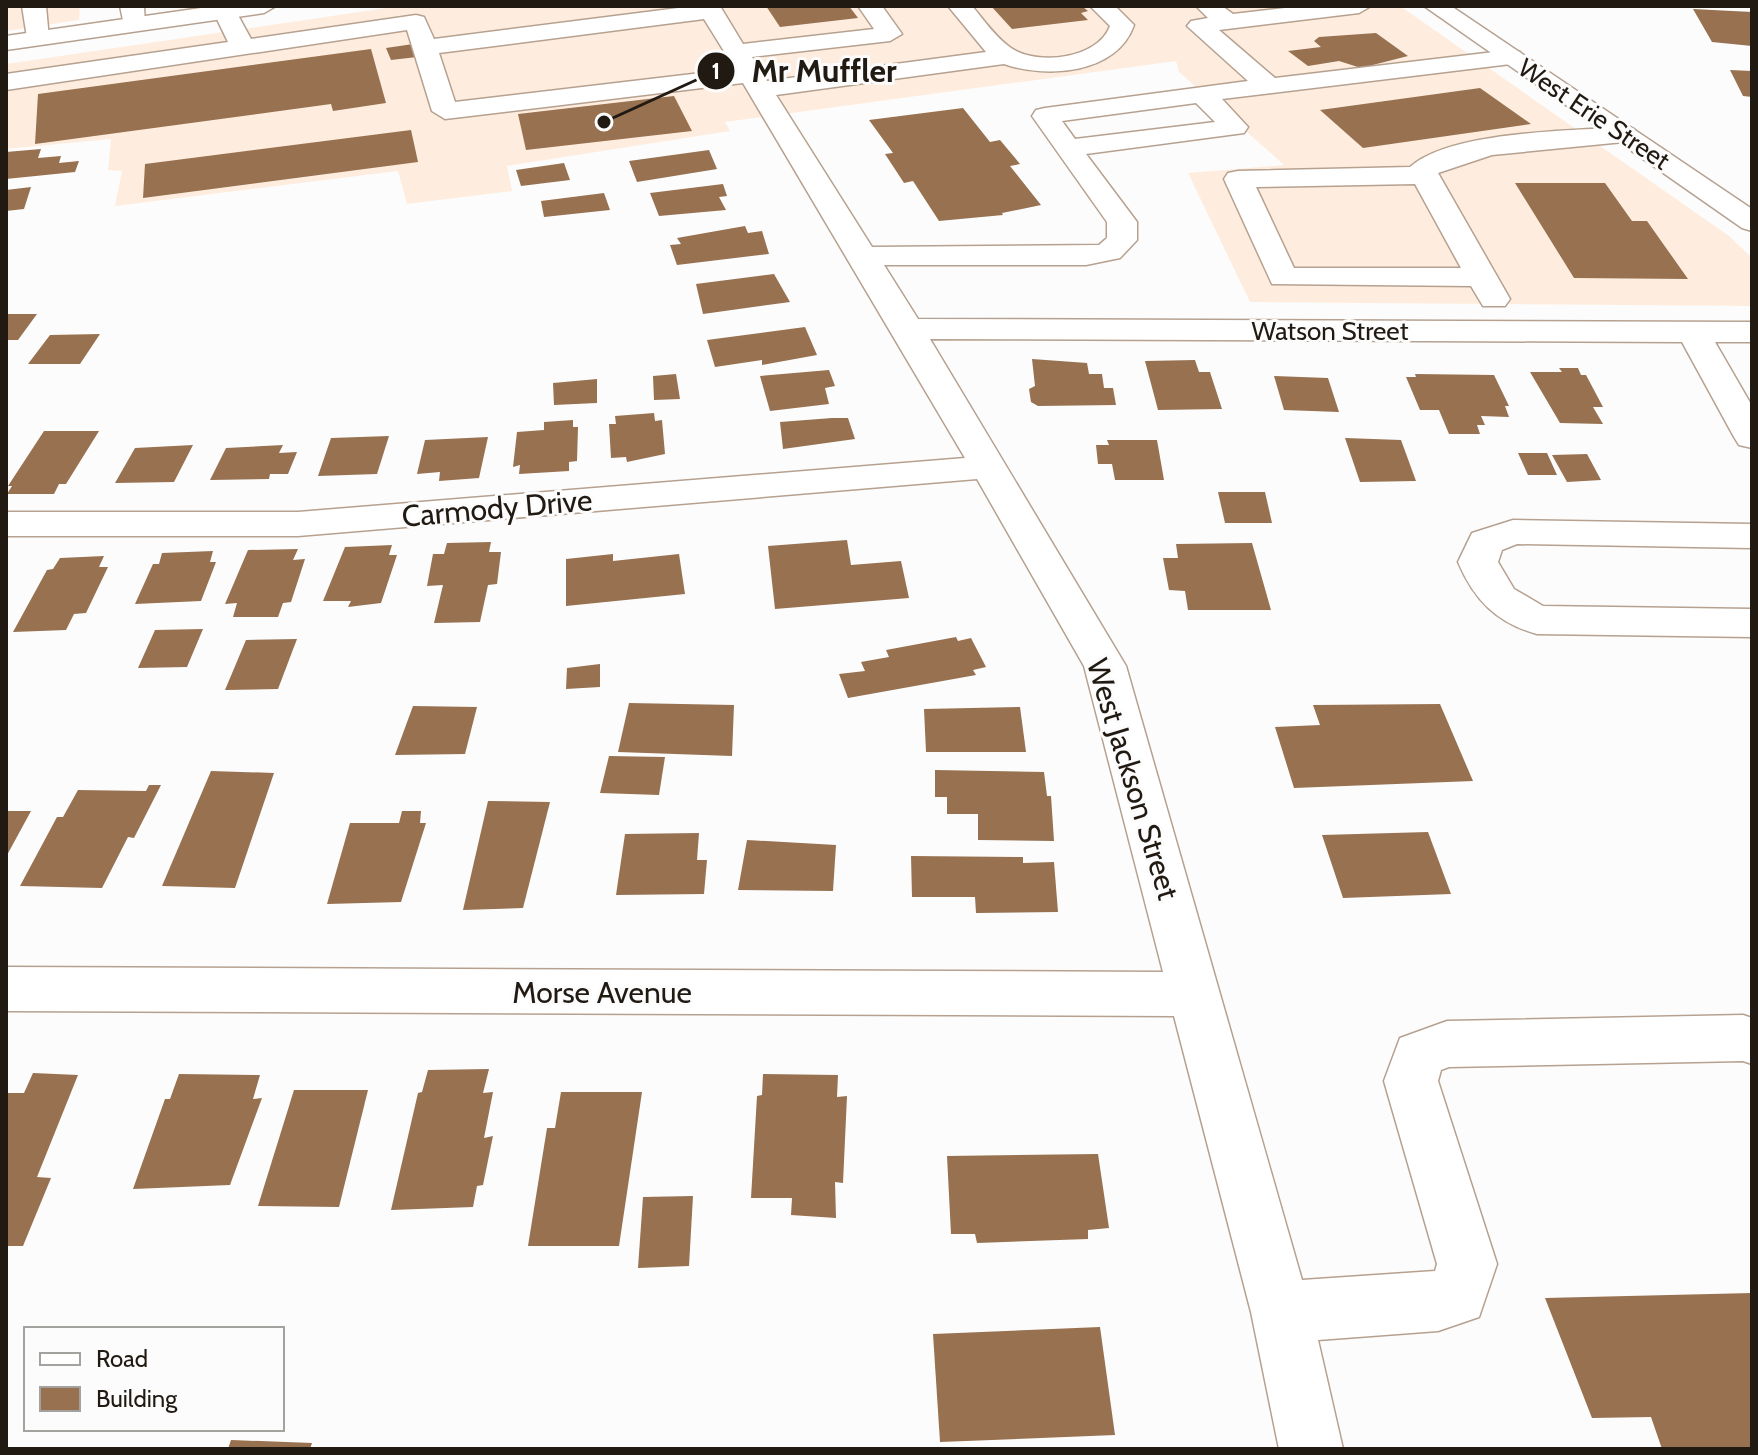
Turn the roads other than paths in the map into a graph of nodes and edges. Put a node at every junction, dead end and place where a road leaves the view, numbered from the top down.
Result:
1 (34, 6) edge
2 (264, 6) edge
3 (870, 6) edge
4 (960, 6) edge
5 (1102, 6) edge
6 (1358, 6) edge
7 (1436, 6) edge
8 (709, 8) edge
9 (225, 11) junction
10 (413, 14) edge
11 (1218, 14) edge
12 (132, 15) edge
13 (578, 16) edge
14 (37, 39) junction
15 (6, 43) edge
16 (243, 47) junction
17 (424, 48) junction
18 (1008, 56) junction
19 (1511, 57) junction
20 (748, 72) junction
21 (6, 82) edge
22 (1269, 86) junction
23 (1202, 94) junction
24 (1624, 135) junction
25 (1068, 148) junction
26 (1425, 175) junction
27 (1752, 222) edge
28 (862, 256) junction
29 (1482, 277) junction
30 (908, 329) junction
31 (1514, 332) junction
32 (1693, 332) junction
33 (1752, 332) edge
34 (1752, 437) edge
35 (987, 467) junction
36 (6, 524) edge
37 (1752, 536) edge
38 (1752, 623) edge
39 (6, 989) edge
40 (1197, 994) junction
41 (1752, 1041) edge
42 (1281, 1312) junction
43 (1311, 1449) edge

1 - 14 street
2 - 9 street
3 - 20 street
4 - 18 street
5 - 18 street
6 - 11 street
7 - 19 street, West Erie Street
8 - 13 street
8 - 20 street, West Jackson Street
9 - 12 street
9 - 16 street
10 - 16 street
10 - 17 street
11 - 22 street
12 - 14 street
13 - 17 street
14 - 15 street
16 - 21 street
17 - 20 street
18 - 20 street
19 - 22 street
19 - 24 street, West Erie Street
20 - 28 street, West Jackson Street
22 - 23 street
23 - 25 street
23 - 25 street
24 - 26 street
24 - 27 street, West Erie Street
25 - 28 street
26 - 29 street
26 - 29 street
28 - 30 street, West Jackson Street
29 - 31 street
30 - 31 street, Watson Street
30 - 35 street, West Jackson Street
31 - 32 street, Watson Street
32 - 33 street, Watson Street
32 - 34 street
35 - 36 street, Carmody Drive
35 - 40 street, West Jackson Street
37 - 38 street
39 - 40 street, Morse Avenue
40 - 42 street, West Jackson Street
41 - 42 street
42 - 43 street, West Jackson Street

